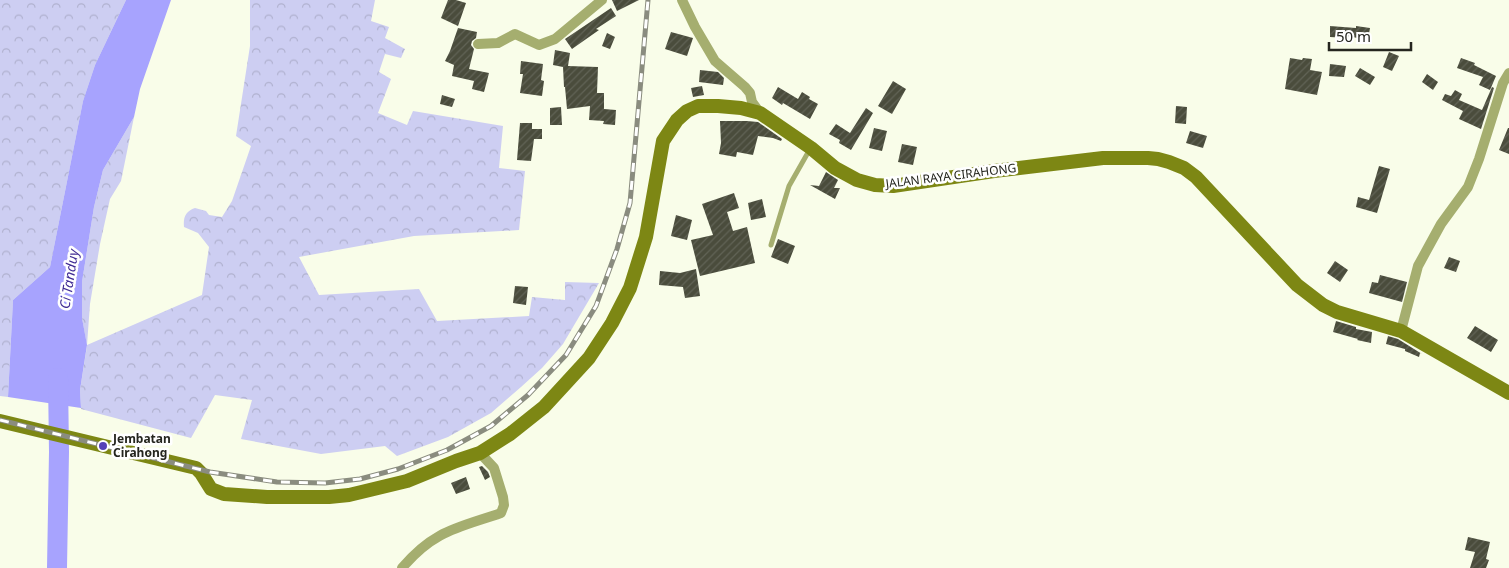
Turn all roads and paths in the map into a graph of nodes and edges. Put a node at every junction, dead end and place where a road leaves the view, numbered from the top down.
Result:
1 (602, 0) edge
2 (682, 0) edge
3 (478, 44) dead end
4 (1509, 73) edge
5 (760, 113) junction
6 (811, 148) junction
7 (771, 245) dead end
8 (1400, 331) junction
9 (1509, 393) edge
10 (0, 421) edge
11 (480, 453) junction
12 (402, 568) edge

1 - 3 street
2 - 5 street
4 - 8 street
5 - 6 street, JALAN RAYA CIRAHONG
5 - 11 street, JALAN RAYA CIRAHONG
6 - 7 lane
6 - 8 street, JALAN RAYA CIRAHONG
8 - 9 street, JALAN RAYA CIRAHONG
10 - 11 street, JALAN RAYA CIRAHONG
11 - 12 street

